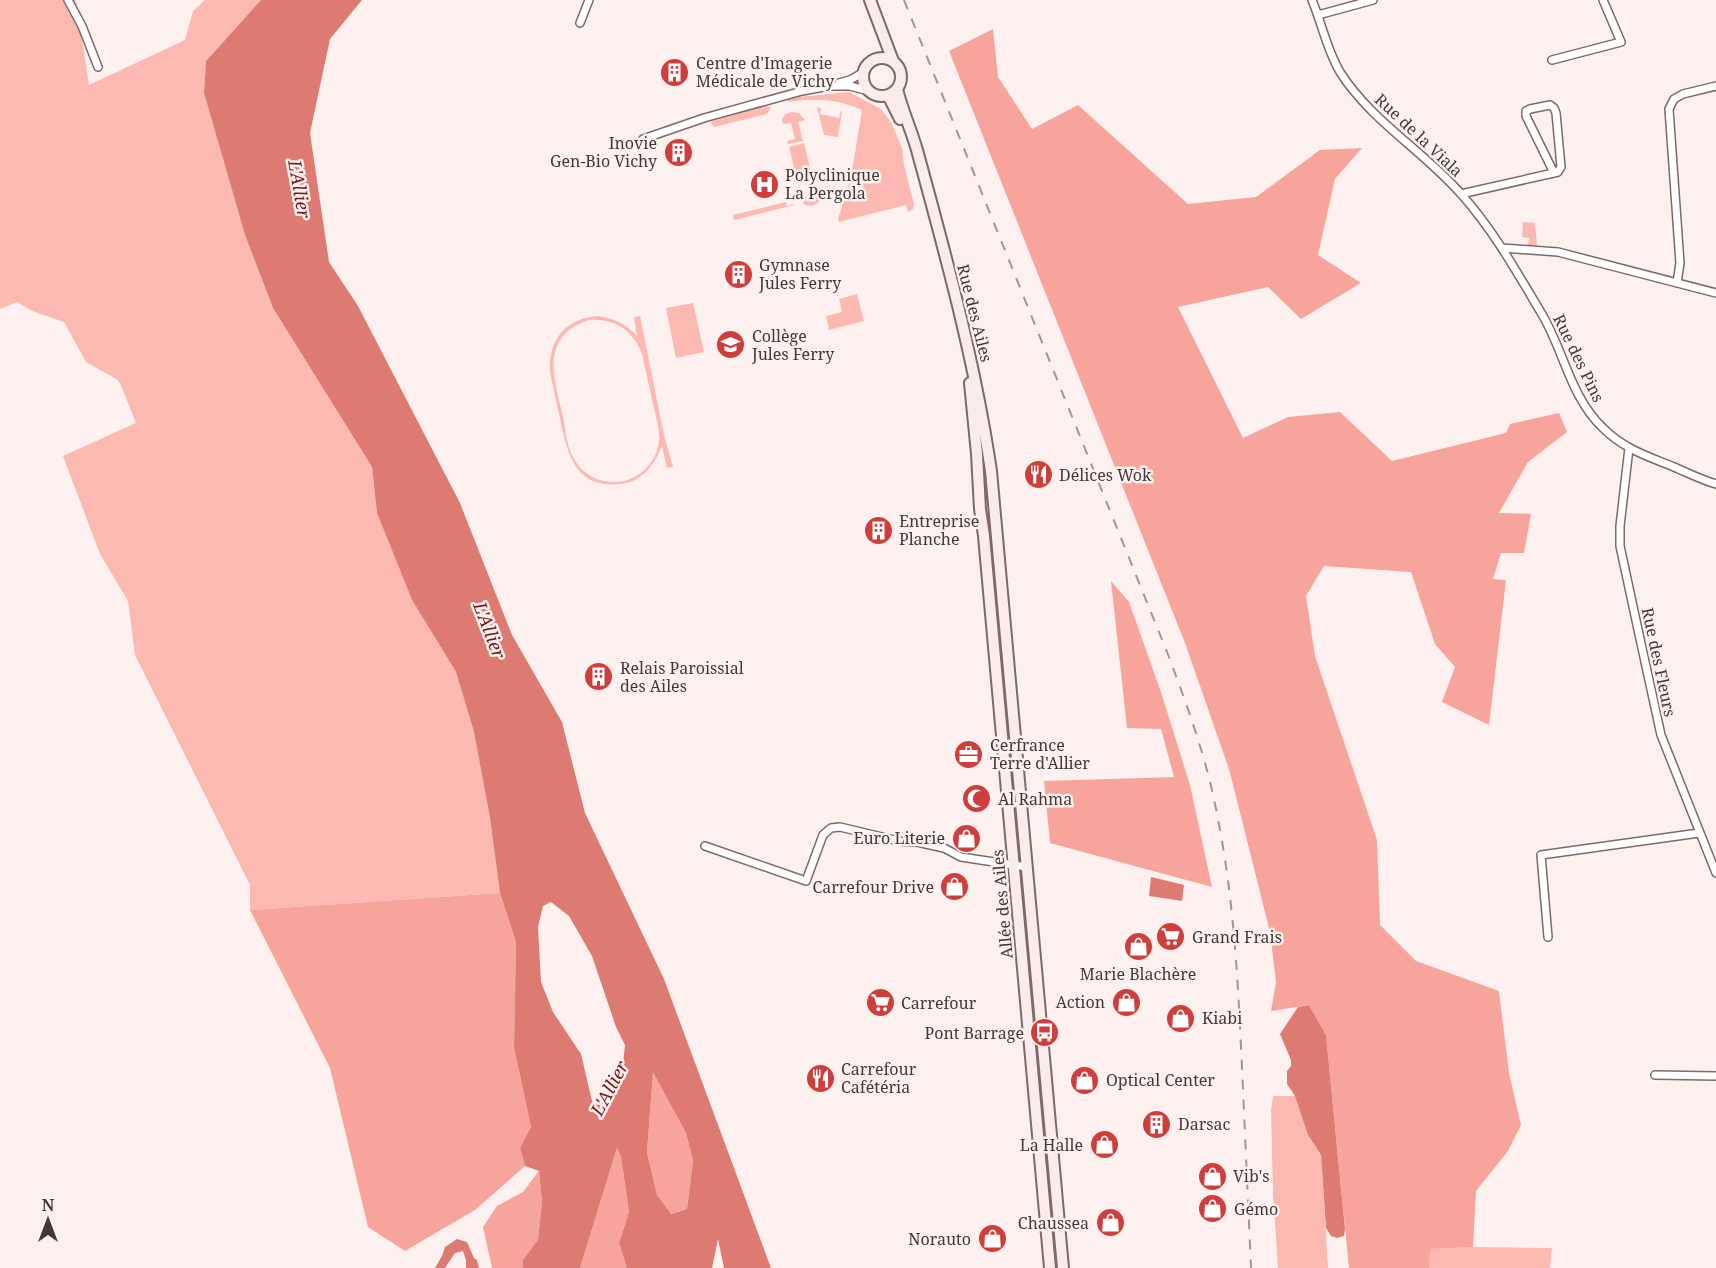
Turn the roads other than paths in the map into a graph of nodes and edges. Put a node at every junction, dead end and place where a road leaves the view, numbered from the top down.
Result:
1 (68, 0) edge
2 (590, 0) edge
3 (870, 0) edge
4 (1312, 0) edge
5 (1373, 0) edge
6 (1603, 0) edge
7 (874, 11) junction
8 (1318, 15) junction
9 (580, 23) dead end
10 (877, 59) junction
11 (1552, 60) dead end
12 (893, 62) junction
13 (98, 67) dead end
14 (864, 72) junction
15 (829, 86) junction
16 (1716, 86) edge
17 (869, 91) junction
18 (893, 92) junction
19 (643, 139) dead end
20 (1554, 173) junction
21 (1461, 194) junction
22 (1502, 248) junction
23 (1677, 283) junction
24 (1716, 293) edge
25 (1629, 448) junction
26 (1716, 484) edge
27 (984, 536) joint
28 (998, 549) joint
29 (1699, 833) junction
30 (705, 846) dead end
31 (1014, 865) junction
32 (1027, 867) junction
33 (1716, 873) edge
34 (1548, 937) dead end
35 (1655, 1075) dead end
36 (1716, 1076) edge
37 (1049, 1265) edge
38 (1063, 1268) edge

1 - 13 street
2 - 9 street
3 - 7 main road
4 - 8 street, Rue de la Viala
5 - 8 street
6 - 11 street
7 - 10 main road
7 - 12 main road
8 - 21 street, Rue de la Viala
10 - 12 main road
10 - 14 main road
12 - 18 main road
14 - 15 street
14 - 17 main road
15 - 17 street
15 - 19 street
16 - 23 street
17 - 18 main road
18 - 27 main road, Rue des Ailes
18 - 28 main road, Rue des Ailes
20 - 20 street
20 - 21 street
21 - 22 street, Rue des Pins
22 - 23 street
22 - 25 street, Rue des Pins
23 - 24 street
25 - 26 street, Rue des Pins
25 - 29 street, Rue des Fleurs
27 - 31 main road, Allée des Ailes
28 - 32 main road, Allée des Ailes
29 - 33 street, Rue des Fleurs
29 - 34 street
30 - 31 street
31 - 32 street
31 - 37 main road, Allée des Ailes
32 - 38 main road, Allée des Ailes
35 - 36 street

